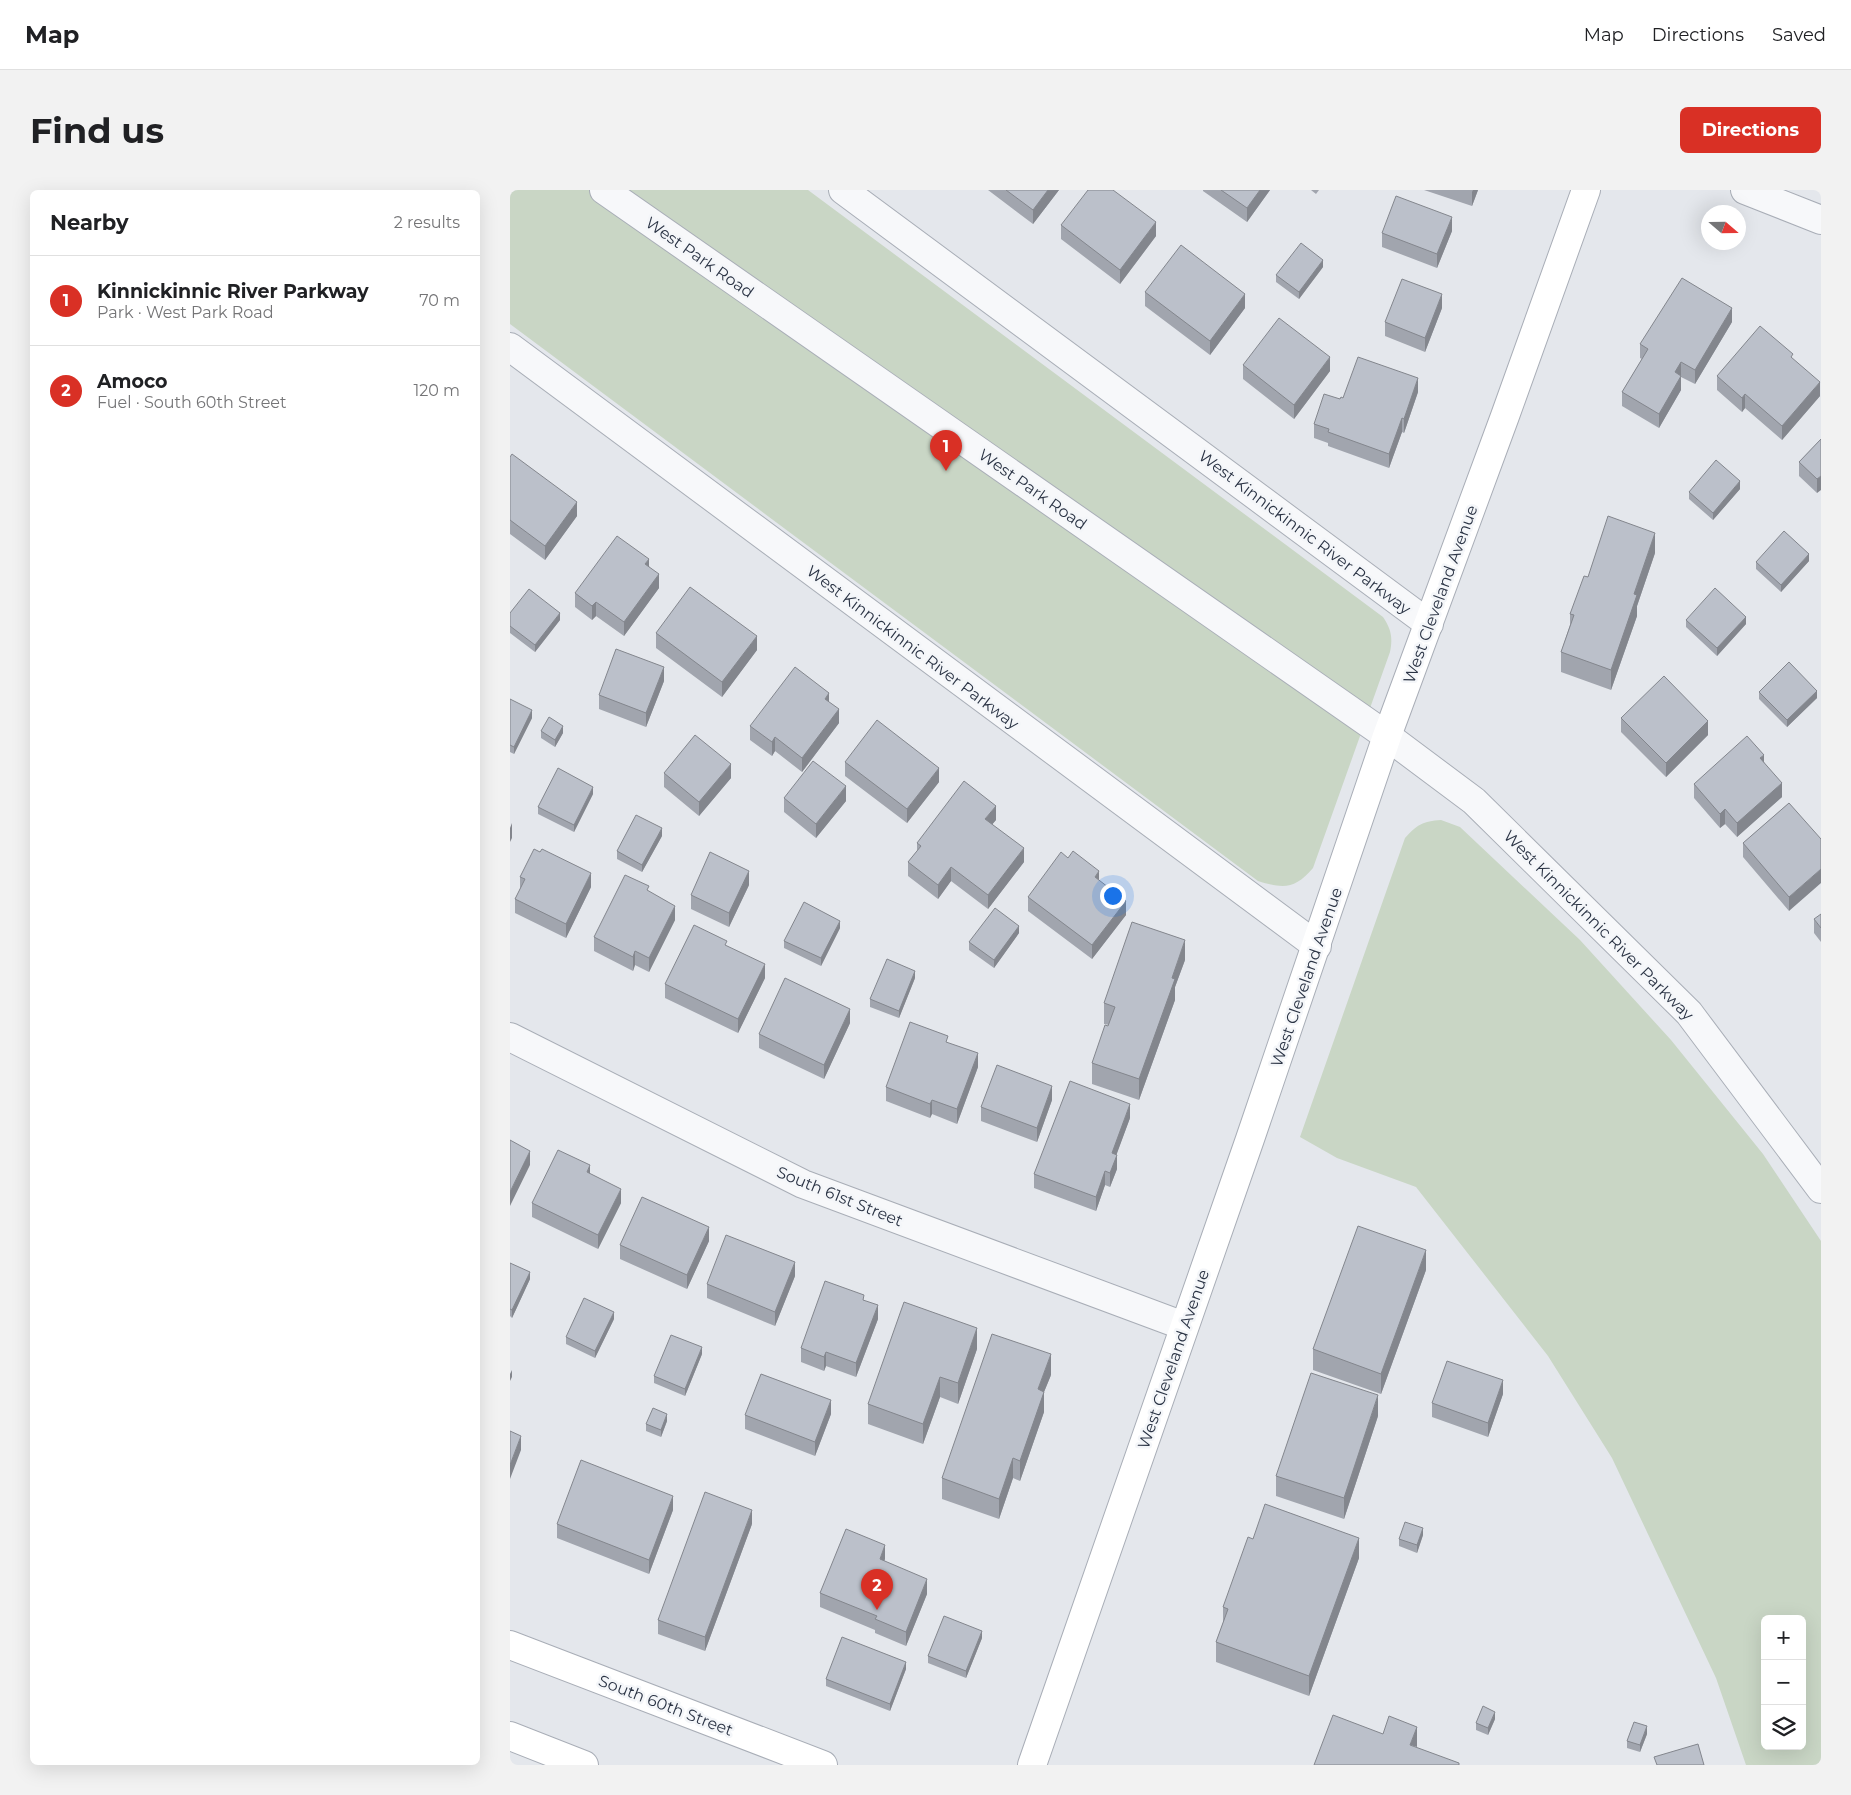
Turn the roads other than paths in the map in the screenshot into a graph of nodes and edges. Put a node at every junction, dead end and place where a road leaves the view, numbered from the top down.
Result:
1 (604, 190) edge
2 (843, 190) edge
3 (1586, 190) edge
4 (1745, 190) edge
5 (1821, 220) edge
6 (510, 347) edge
7 (1429, 624) junction
8 (1387, 736) junction
9 (1316, 946) junction
10 (510, 1036) edge
11 (1821, 1188) edge
12 (1184, 1326) junction
13 (510, 1645) edge
14 (510, 1736) edge
15 (584, 1765) edge
16 (823, 1765) edge
17 (1032, 1765) edge

1 - 8 street, West Park Road
2 - 7 street, West Kinnickinnic River Parkway
3 - 7 street, West Cleveland Avenue
4 - 5 street
6 - 9 street, West Kinnickinnic River Parkway
7 - 8 street, West Cleveland Avenue
8 - 9 street, West Cleveland Avenue
8 - 11 street, West Kinnickinnic River Parkway
9 - 12 street, West Cleveland Avenue
10 - 12 street, South 61st Street
12 - 17 street, West Cleveland Avenue
13 - 16 street, South 60th Street
14 - 15 street

